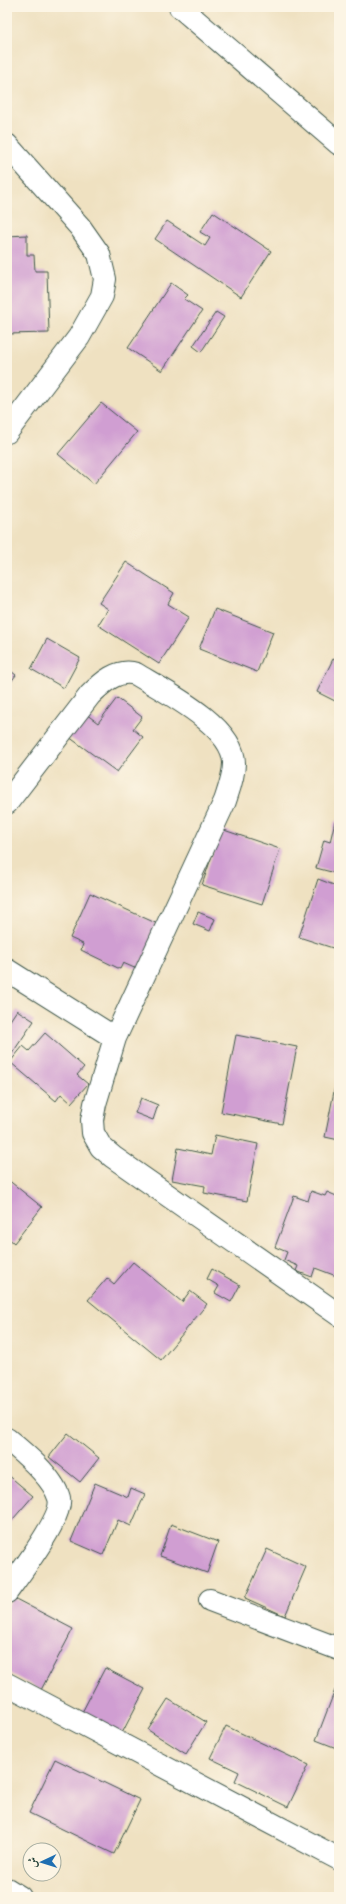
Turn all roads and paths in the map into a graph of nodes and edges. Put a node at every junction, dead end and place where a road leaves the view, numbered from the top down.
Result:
1 (185, 8) edge
2 (7, 144) edge
3 (339, 144) edge
4 (7, 432) edge
5 (7, 803) edge
6 (7, 970) edge
7 (115, 1038) junction
8 (339, 1315) edge
9 (7, 1439) edge
10 (7, 1592) edge
11 (210, 1600) dead end
12 (339, 1649) edge
13 (7, 1684) edge
14 (339, 1859) edge
15 (7, 1889) edge
16 (20, 1897) edge

1 - 3 street
2 - 4 street
5 - 7 street
6 - 7 street
7 - 8 street
9 - 10 street
11 - 12 street
13 - 14 street
15 - 16 street

